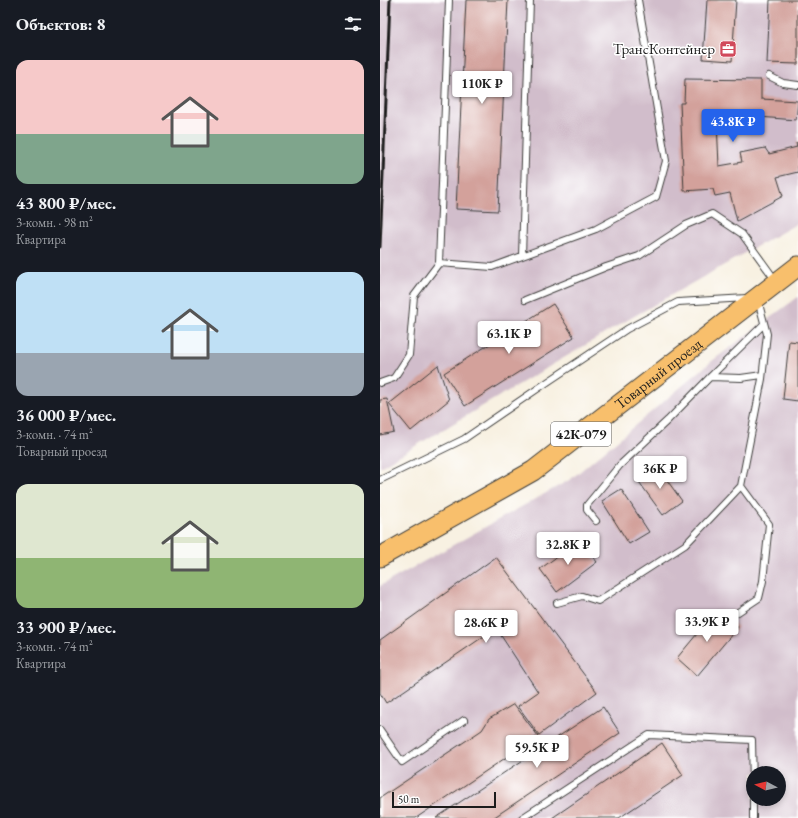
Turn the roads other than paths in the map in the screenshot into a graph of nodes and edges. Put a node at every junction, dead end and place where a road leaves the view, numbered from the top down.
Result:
1 (449, 0) edge
2 (530, 0) edge
3 (638, 0) edge
4 (768, 76) dead end
5 (798, 85) edge
6 (522, 256) junction
7 (439, 264) junction
8 (798, 266) edge
9 (777, 282) junction
10 (757, 298) junction
11 (525, 300) dead end
12 (764, 324) junction
13 (762, 375) junction
14 (710, 377) junction
15 (380, 383) edge
16 (380, 480) edge
17 (741, 486) junction
18 (596, 521) dead end
19 (386, 554) edge
20 (557, 603) dead end
21 (732, 616) dead end
22 (464, 720) dead end
23 (380, 730) edge
24 (753, 766) edge
25 (753, 806) edge
26 (522, 818) edge
27 (754, 818) edge

1 - 7 lane
2 - 6 lane
3 - 6 lane
4 - 5 lane
6 - 7 lane
7 - 15 lane
8 - 9 main road, Товарный проезд / 42К-079
9 - 10 main road, Товарный проезд / 42К-079
9 - 11 lane
10 - 12 lane
10 - 16 lane
10 - 19 main road, Товарный проезд / 42К-079
12 - 13 lane
12 - 14 lane
13 - 14 lane
13 - 17 lane
14 - 18 lane
17 - 20 lane
17 - 21 lane
22 - 23 lane
24 - 26 lane
25 - 27 lane

